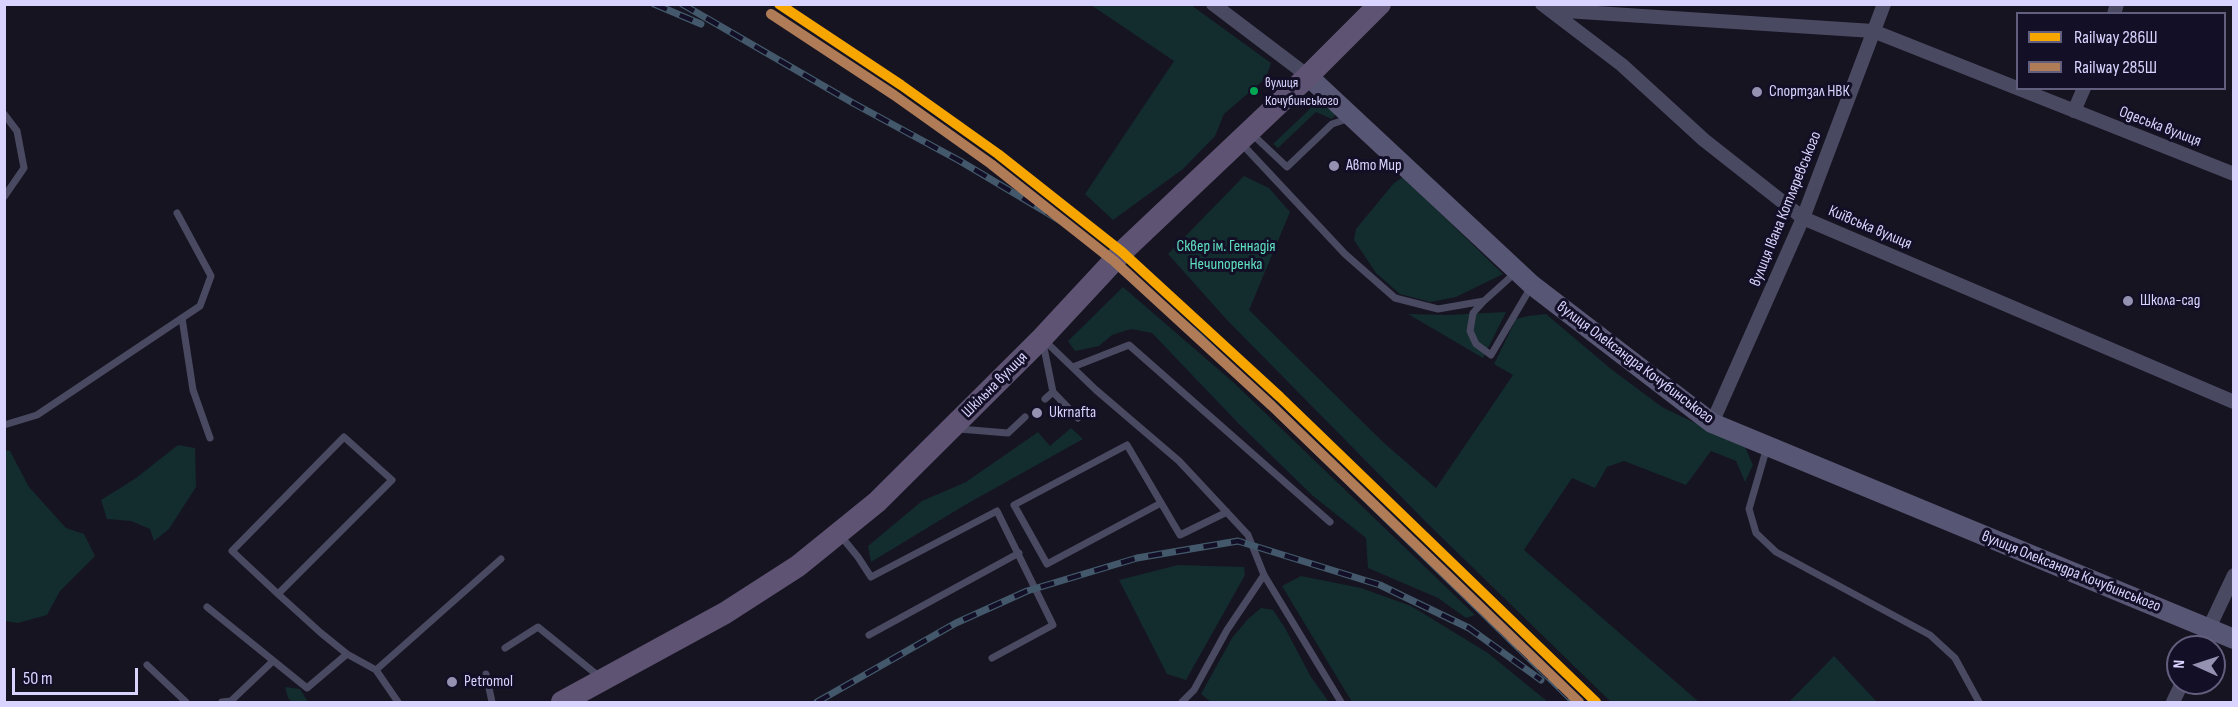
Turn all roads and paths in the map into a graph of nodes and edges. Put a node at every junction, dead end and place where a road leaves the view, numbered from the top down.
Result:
1 (1214, 4) edge
2 (1380, 4) edge
3 (1884, 4) edge
4 (1545, 7) edge
5 (1873, 31) junction
6 (1308, 76) junction
7 (2016, 88) edge
8 (2021, 90) edge
9 (2083, 90) edge
10 (2074, 111) junction
11 (4, 114) edge
12 (1352, 117) junction
13 (1244, 136) junction
14 (2234, 174) edge
15 (4, 197) edge
16 (177, 213) dead end
17 (1803, 218) junction
18 (1517, 271) junction
19 (1532, 285) junction
20 (1484, 301) junction
21 (182, 318) junction
22 (1042, 338) junction
23 (1072, 366) junction
24 (1053, 392) junction
25 (1046, 399) dead end
26 (2234, 402) edge
27 (1025, 417) dead end
28 (1078, 418) dead end
29 (1712, 423) junction
30 (4, 426) edge
31 (951, 428) junction
32 (210, 438) dead end
33 (1767, 447) junction
34 (1161, 503) junction
35 (1227, 512) junction
36 (1330, 522) dead end
37 (839, 533) junction
38 (1019, 553) junction
39 (501, 559) dead end
40 (1264, 575) junction
41 (2234, 575) edge
42 (278, 594) junction
43 (207, 607) dead end
44 (2210, 629) junction
45 (869, 635) dead end
46 (2207, 635) edge
47 (2234, 639) edge
48 (505, 648) dead end
49 (347, 654) junction
50 (992, 658) dead end
51 (273, 661) junction
52 (147, 665) dead end
53 (376, 670) junction
54 (486, 674) dead end
55 (603, 679) junction
56 (1338, 700) edge
57 (1187, 701) edge
58 (186, 702) edge
59 (222, 702) edge
60 (398, 702) edge
61 (492, 702) edge
62 (562, 702) edge
63 (1979, 702) edge

1 - 6 street, вулиця Олександра Кочубинського
2 - 6 main road, Шкільна вулиця
3 - 5 street, вулиця Івана Котляревського
4 - 5 street, Одеська вулиця
4 - 17 street, Київська вулиця
5 - 7 street, Одеська вулиця
5 - 17 street, вулиця Івана Котляревського
6 - 12 street, вулиця Олександра Кочубинського
6 - 13 main road, Шкільна вулиця
8 - 10 street, Одеська вулиця
9 - 10 street
10 - 14 street, Одеська вулиця
11 - 15 lane
12 - 13 lane
12 - 18 street, вулиця Олександра Кочубинського
13 - 20 lane
13 - 22 main road, Шкільна вулиця
16 - 21 lane
17 - 26 street, Київська вулиця
17 - 29 street, вулиця Івана Котляревського
18 - 19 street, вулиця Олександра Кочубинського
18 - 20 lane
19 - 20 lane
19 - 29 street, вулиця Олександра Кочубинського
21 - 30 lane
21 - 32 lane
22 - 23 lane
22 - 24 lane
22 - 31 main road, Шкільна вулиця
23 - 35 lane
23 - 36 lane
24 - 25 lane
24 - 28 lane
27 - 31 lane
29 - 33 street, вулиця Олександра Кочубинського
31 - 37 main road, Шкільна вулиця
33 - 44 street, вулиця Олександра Кочубинського
33 - 63 lane
34 - 34 lane
34 - 35 lane
35 - 40 lane
37 - 38 lane
37 - 55 main road, Шкільна вулиця
38 - 45 lane
38 - 50 lane
39 - 53 lane
40 - 56 lane
40 - 57 lane
41 - 44 street
42 - 42 lane
42 - 49 lane
43 - 51 lane
44 - 46 street
44 - 47 street, вулиця Олександра Кочубинського
48 - 55 lane
49 - 51 lane
49 - 53 lane
51 - 59 lane
52 - 58 lane
53 - 60 lane
54 - 61 lane
55 - 62 main road, Шкільна вулиця

